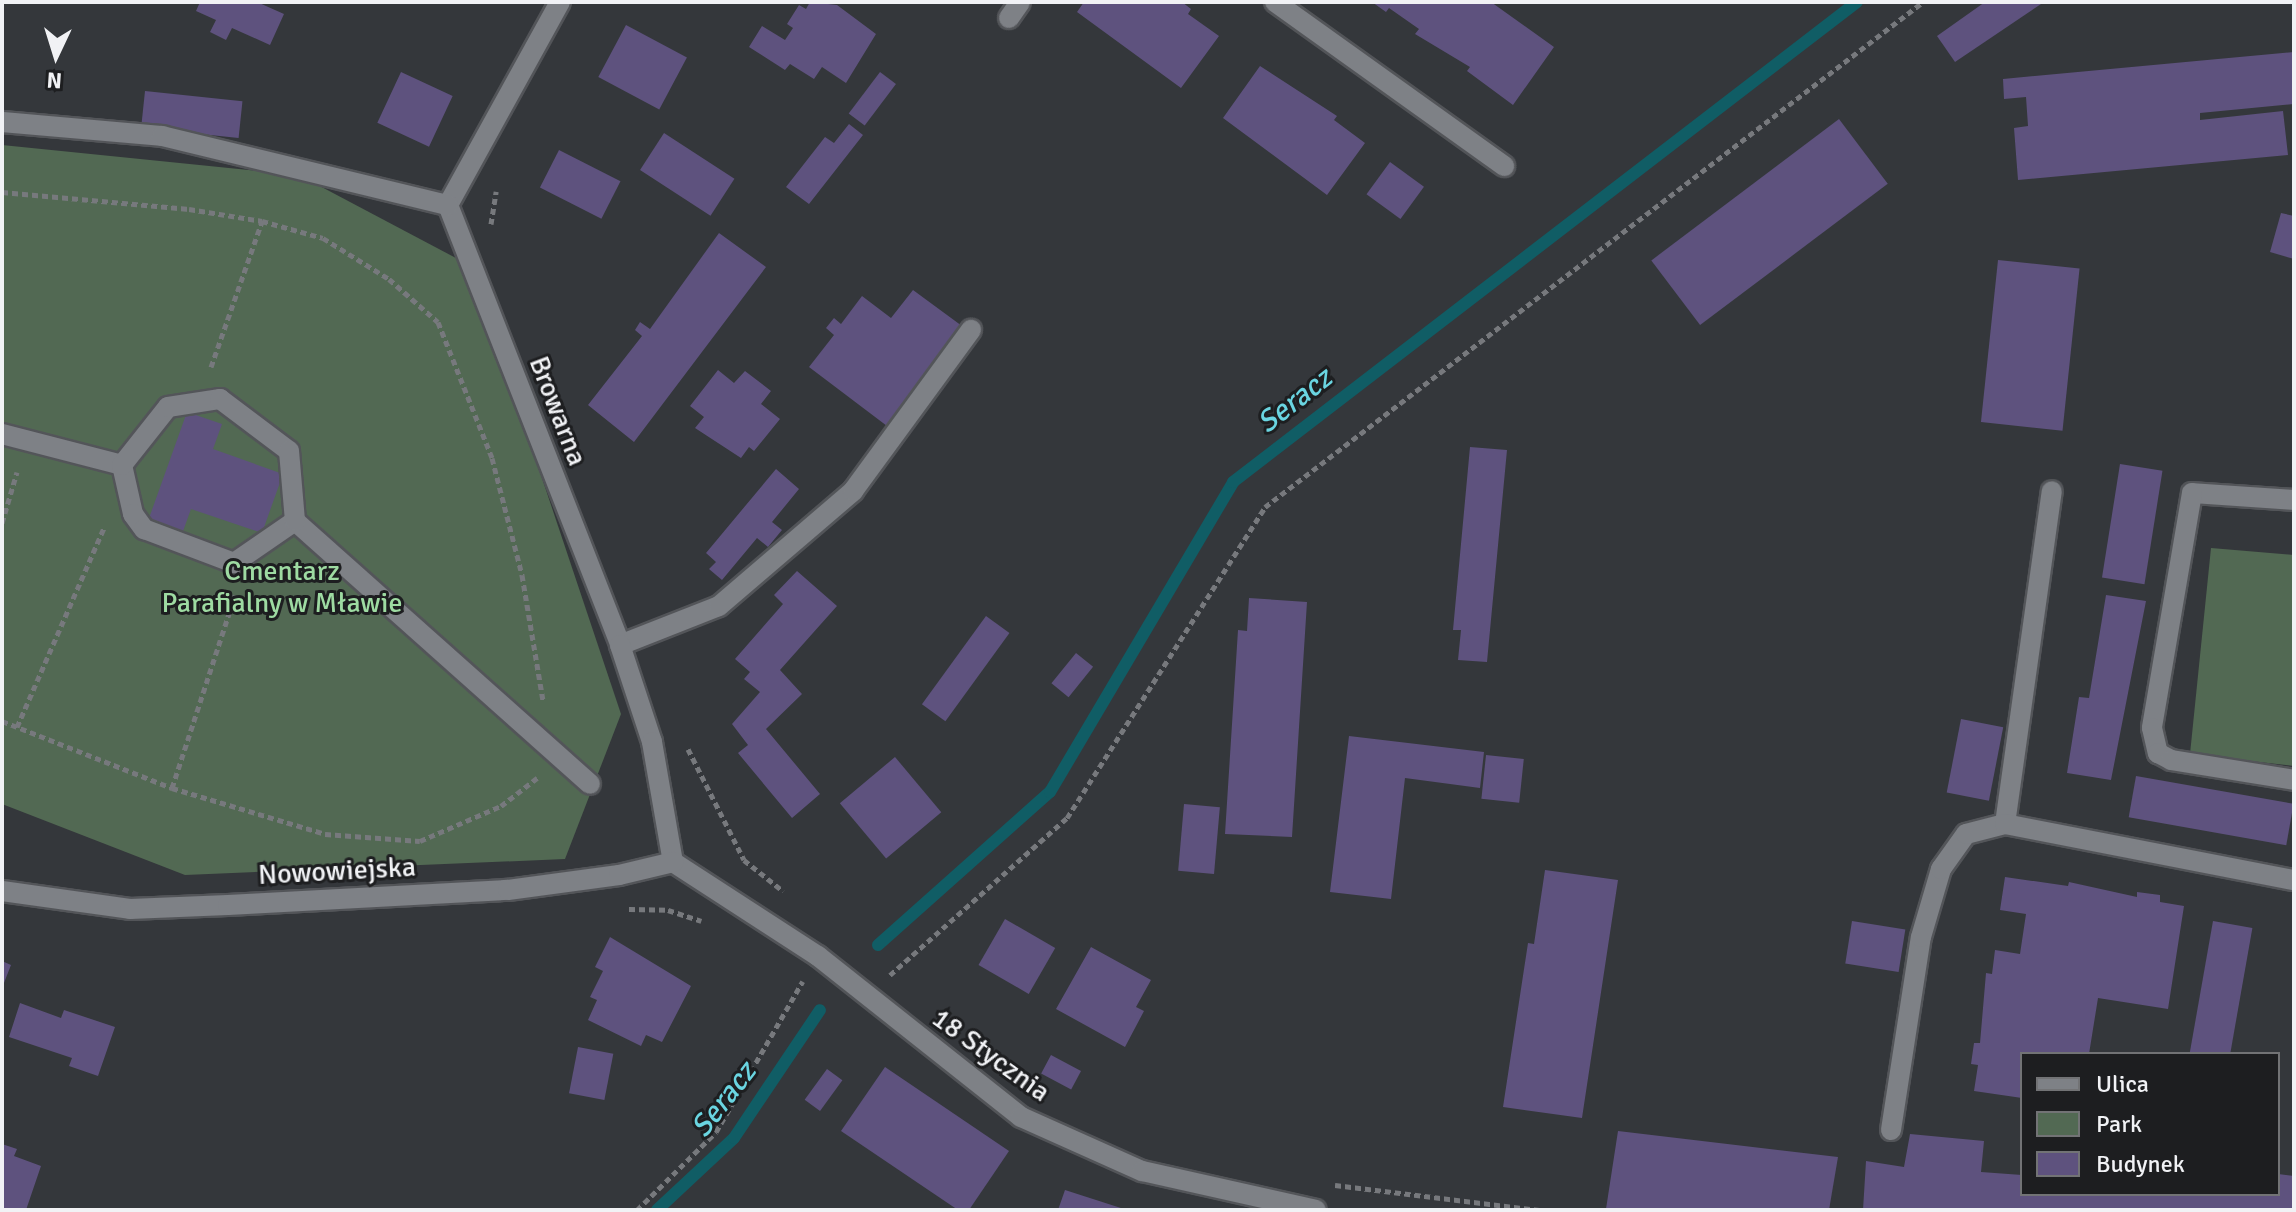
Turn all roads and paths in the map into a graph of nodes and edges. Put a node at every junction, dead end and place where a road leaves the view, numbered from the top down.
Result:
1 (560, 2) edge
2 (1275, 2) edge
3 (1923, 2) edge
4 (2, 122) edge
5 (1504, 166) dead end
6 (501, 181) dead end
7 (2, 192) edge
8 (448, 205) junction
9 (262, 221) junction
10 (490, 237) dead end
11 (971, 330) dead end
12 (199, 402) junction
13 (2, 434) edge
14 (27, 440) junction
15 (122, 465) junction
16 (2052, 491) dead end
17 (2294, 500) edge
18 (130, 504) junction
19 (295, 521) junction
20 (2, 523) edge
21 (234, 563) junction
22 (620, 645) junction
23 (2, 721) edge
24 (17, 727) junction
25 (682, 736) dead end
26 (557, 752) junction
27 (2294, 780) edge
28 (590, 784) dead end
29 (172, 788) junction
30 (2005, 824) junction
31 (673, 862) junction
32 (2294, 880) edge
33 (2, 891) edge
34 (789, 896) dead end
35 (618, 909) dead end
36 (710, 924) dead end
37 (818, 956) junction
38 (875, 970) dead end
39 (790, 976) dead end
40 (886, 980) junction
41 (802, 985) junction
42 (897, 989) dead end
43 (814, 994) dead end
44 (1891, 1130) dead end
45 (1330, 1185) dead end
46 (637, 1210) edge
47 (1316, 1210) edge
48 (1539, 1210) edge

1 - 8 street
2 - 5 street
3 - 40 path
4 - 8 street
6 - 10 path
7 - 9 path
8 - 22 street, Browarna
9 - 12 path
9 - 26 path
11 - 22 street
12 - 15 street
12 - 19 street
13 - 14 street
14 - 15 street
14 - 20 path
15 - 18 street
16 - 30 street
17 - 27 street
18 - 21 street
18 - 24 path
19 - 21 street
19 - 26 street
21 - 29 path
22 - 31 street, Browarna
23 - 24 path
24 - 29 path
25 - 34 path
26 - 28 street
26 - 29 path
30 - 32 street
30 - 44 street
31 - 33 street, Nowowiejska
31 - 37 street, 18 Stycznia
35 - 36 path
37 - 41 path
37 - 47 street, 18 Stycznia
38 - 40 path
39 - 41 path
40 - 42 path
41 - 43 path
41 - 46 path
45 - 48 path

